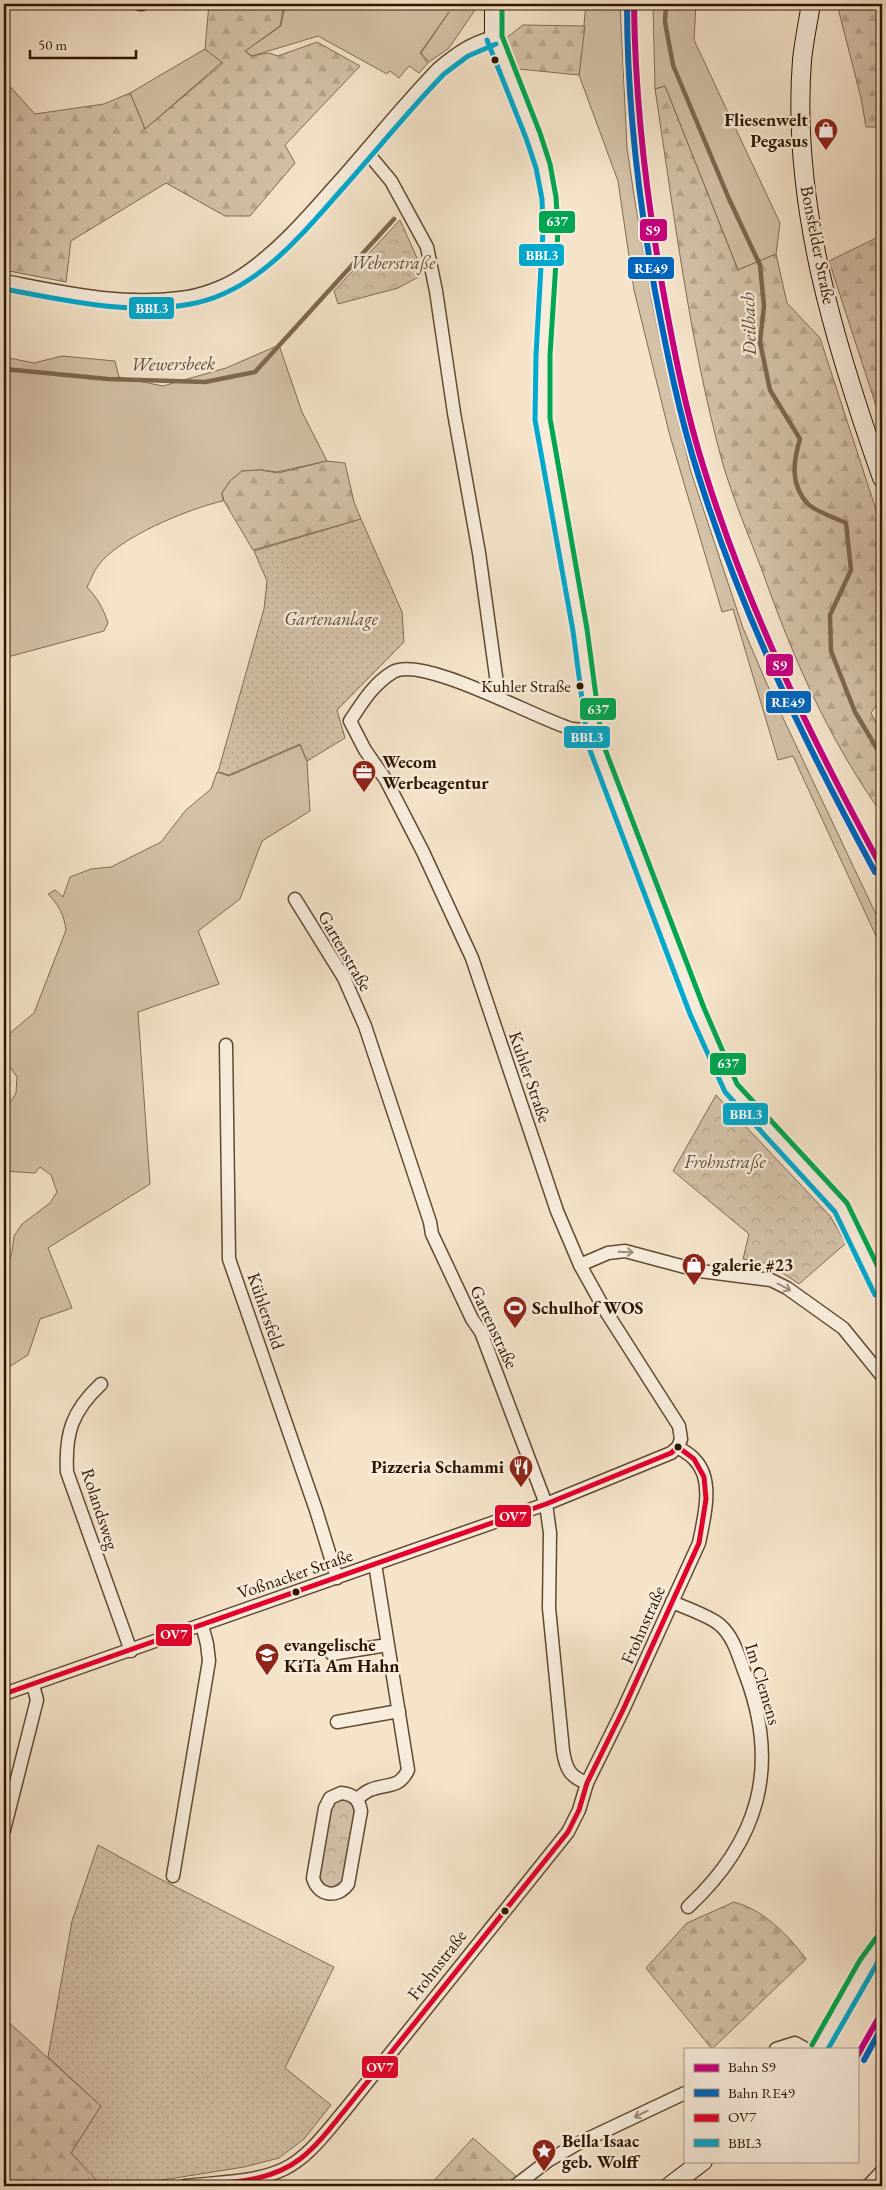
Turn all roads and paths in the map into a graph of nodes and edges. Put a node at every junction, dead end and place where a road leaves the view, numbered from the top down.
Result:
1 (494, 4) edge
2 (811, 4) edge
3 (494, 37) junction
4 (366, 151) junction
5 (4, 281) edge
6 (882, 478) edge
7 (499, 698) junction
8 (591, 729) junction
9 (295, 900) dead end
10 (226, 1045) dead end
11 (580, 1265) junction
12 (882, 1292) edge
13 (882, 1376) edge
14 (101, 1384) dead end
15 (678, 1447) junction
16 (546, 1504) junction
17 (375, 1564) junction
18 (337, 1578) junction
19 (672, 1602) junction
20 (202, 1625) junction
21 (387, 1645) junction
22 (131, 1651) junction
23 (332, 1654) dead end
24 (33, 1685) junction
25 (4, 1694) edge
26 (399, 1711) junction
27 (337, 1722) dead end
28 (587, 1783) junction
29 (356, 1799) junction
30 (4, 1830) edge
31 (173, 1876) dead end
32 (688, 1907) dead end
33 (882, 1942) edge
34 (778, 2047) edge
35 (804, 2048) edge
36 (820, 2048) edge
37 (684, 2093) edge
38 (702, 2162) edge
39 (882, 2171) edge
40 (185, 2186) edge
41 (515, 2186) edge
42 (670, 2186) edge
43 (868, 2186) edge

1 - 3 street
2 - 6 street, Bonsfelder Straße
3 - 4 street
3 - 8 street
4 - 5 street
4 - 7 street
7 - 8 street, Kuhler Straße
7 - 11 street, Kuhler Straße
8 - 12 street
9 - 16 street, Gartenstraße
10 - 18 street, Kühlersfeld
11 -> 13 street
11 - 15 street
14 - 22 street, Rolandsweg
15 - 16 street, Voßnacker Straße
15 - 19 street, Frohnstraße
16 - 17 street, Voßnacker Straße
16 - 28 street, Gartenstraße
17 - 18 street, Voßnacker Straße
17 - 21 street
18 - 20 street, Voßnacker Straße
19 - 28 street, Frohnstraße
19 - 32 street, Im Clemens
20 - 22 street, Voßnacker Straße
20 - 31 street
21 - 23 street
21 - 26 street
22 - 24 street, Voßnacker Straße
24 - 25 street, Voßnacker Straße
24 - 30 street
26 - 27 street
26 - 29 street
28 - 40 street, Frohnstraße
29 - 29 street
33 - 36 street
34 - 35 street
37 -> 41 street
38 - 42 street
39 - 43 street

